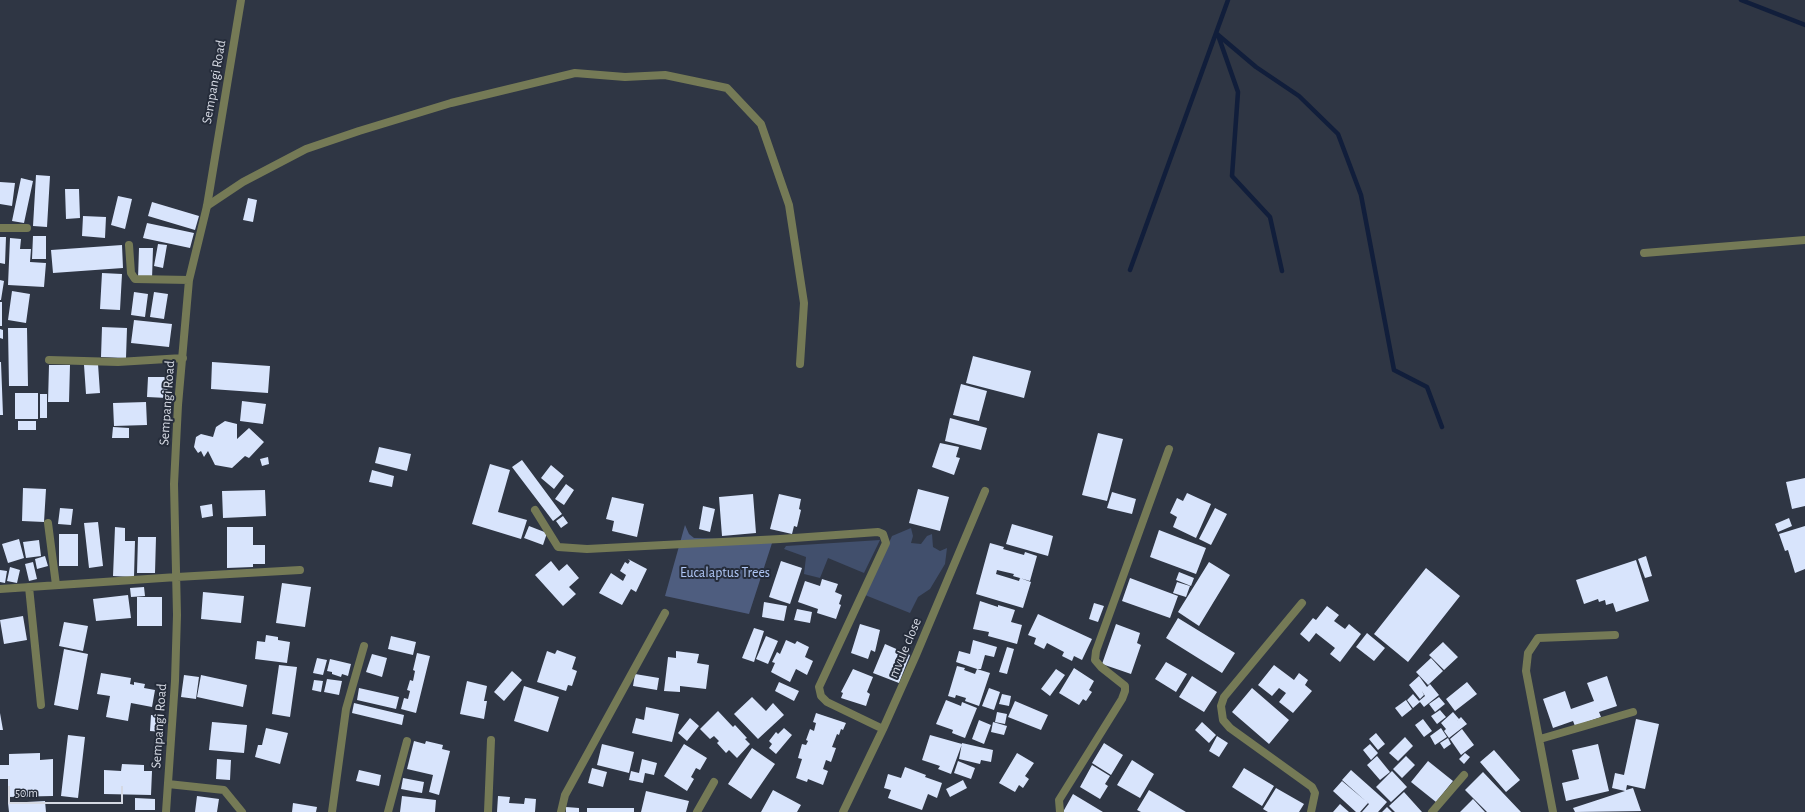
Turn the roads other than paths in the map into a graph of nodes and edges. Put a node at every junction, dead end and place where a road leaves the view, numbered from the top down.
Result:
1 (241, 0) edge
2 (207, 206) junction
3 (0, 228) edge
4 (27, 228) dead end
5 (1805, 240) edge
6 (129, 245) dead end
7 (1644, 253) dead end
8 (189, 280) junction
9 (183, 358) junction
10 (49, 360) dead end
11 (800, 364) dead end
12 (1169, 448) dead end
13 (985, 492) dead end
14 (535, 510) dead end
15 (48, 523) dead end
16 (300, 570) dead end
17 (177, 577) junction
18 (56, 585) junction
19 (29, 587) junction
20 (0, 589) edge
21 (1302, 602) dead end
22 (665, 613) dead end
23 (1616, 635) dead end
24 (364, 646) dead end
25 (41, 705) dead end
26 (1633, 712) dead end
27 (883, 729) junction
28 (1540, 739) junction
29 (491, 740) dead end
30 (407, 741) dead end
31 (1464, 775) dead end
32 (714, 782) dead end
33 (168, 784) junction
34 (166, 812) edge
35 (242, 812) edge
36 (332, 812) edge
37 (388, 812) edge
38 (488, 812) edge
39 (561, 812) edge
40 (698, 812) edge
41 (843, 812) edge
42 (1060, 812) edge
43 (1311, 812) edge
44 (1432, 812) edge
45 (1553, 812) edge

1 - 2 street, Sempangi Road
2 - 8 street, Sempangi Road
2 - 11 street
3 - 4 street
5 - 7 street
6 - 8 street
8 - 9 street, Sempangi Road
9 - 10 street
9 - 17 street, Sempangi Road
12 - 42 street
13 - 27 street, mvule close
14 - 27 street
15 - 18 street
16 - 17 street
17 - 18 street
17 - 33 street, Sempangi Road
18 - 19 street
19 - 20 street
19 - 25 street
21 - 43 street
22 - 39 street
23 - 28 street
24 - 36 street
26 - 28 street
27 - 41 street, mvule close
28 - 45 street
29 - 38 street
30 - 37 street
31 - 44 street
32 - 40 street
33 - 34 street, Sempangi Road
33 - 35 street

